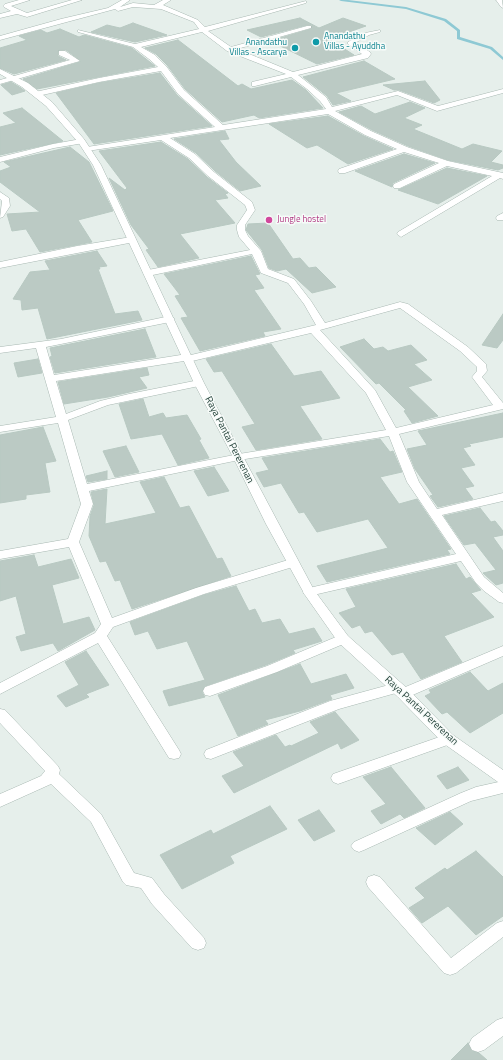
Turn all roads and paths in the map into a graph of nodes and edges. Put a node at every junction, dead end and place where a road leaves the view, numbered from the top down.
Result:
1 (27, 0) edge
2 (79, 0) edge
3 (127, 0) edge
4 (168, 0) edge
5 (500, 0) edge
6 (304, 2) dead end
7 (503, 6) edge
8 (160, 7) junction
9 (17, 12) junction
10 (103, 14) dead end
11 (0, 16) edge
12 (309, 27) dead end
13 (203, 30) junction
14 (80, 31) dead end
15 (378, 31) dead end
16 (0, 38) edge
17 (135, 46) junction
18 (230, 49) junction
19 (62, 53) dead end
20 (163, 68) junction
21 (0, 71) edge
22 (293, 75) junction
23 (13, 78) junction
24 (0, 82) edge
25 (255, 84) dead end
26 (501, 91) dead end
27 (38, 94) junction
28 (329, 110) junction
29 (221, 128) junction
30 (164, 138) junction
31 (84, 145) junction
32 (404, 149) junction
33 (0, 160) edge
34 (446, 163) junction
35 (342, 171) dead end
36 (501, 175) edge
37 (398, 186) dead end
38 (0, 195) edge
39 (0, 215) edge
40 (401, 234) dead end
41 (131, 240) junction
42 (256, 251) junction
43 (0, 264) edge
44 (148, 273) junction
45 (170, 319) junction
46 (318, 328) junction
47 (40, 345) junction
48 (0, 350) edge
49 (188, 358) junction
50 (49, 379) junction
51 (199, 383) junction
52 (502, 407) edge
53 (61, 419) junction
54 (0, 429) edge
55 (393, 432) junction
56 (239, 457) junction
57 (82, 489) junction
58 (503, 497) edge
59 (435, 514) junction
60 (73, 542) junction
61 (0, 555) edge
62 (463, 557) junction
63 (292, 563) junction
64 (309, 592) junction
65 (501, 595) edge
66 (108, 624) junction
67 (100, 636) junction
68 (343, 639) junction
69 (503, 651) edge
70 (0, 689) edge
71 (400, 690) junction
72 (210, 691) dead end
73 (0, 714) edge
74 (448, 739) junction
75 (174, 754) dead end
76 (210, 754) dead end
77 (51, 775) junction
78 (338, 778) dead end
79 (503, 778) edge
80 (503, 787) edge
81 (0, 801) edge
82 (359, 846) dead end
83 (374, 882) dead end
84 (503, 928) edge
85 (198, 943) dead end
86 (503, 1026) edge
87 (478, 1044) dead end

1 - 9 street
2 - 9 street
3 - 16 street
4 - 8 street
5 - 7 street
6 - 13 street
8 - 10 street
8 - 13 street
9 - 11 street
12 - 18 street
13 - 17 street
13 - 18 street
14 - 17 street
15 - 22 street
17 - 20 street
18 - 22 street
19 - 23 street
20 - 27 street
20 - 29 street
21 - 23 street, Raya Pantai Pererenan
22 - 25 street
22 - 28 street
23 - 24 street
23 - 27 street, Raya Pantai Pererenan
26 - 28 street
27 - 31 street, Raya Pantai Pererenan
28 - 29 street
28 - 32 street
29 - 30 street
30 - 31 street
30 - 42 street
31 - 33 street
31 - 41 street, Raya Pantai Pererenan
32 - 34 street
32 - 35 street
34 - 36 street
34 - 37 street
36 - 40 street
38 - 39 street
41 - 43 street
41 - 44 street, Raya Pantai Pererenan
42 - 44 street
42 - 46 street
44 - 45 street, Raya Pantai Pererenan
45 - 47 street
45 - 49 street, Raya Pantai Pererenan
46 - 49 street
46 - 52 street
46 - 55 street
47 - 48 street
47 - 50 street
49 - 50 street
49 - 51 street, Raya Pantai Pererenan
50 - 53 street
51 - 53 street
51 - 56 street, Raya Pantai Pererenan
52 - 55 street
53 - 54 street
53 - 57 street
55 - 56 street
55 - 59 street
56 - 57 street
56 - 63 street, Raya Pantai Pererenan
57 - 60 street
58 - 59 street
59 - 62 street
60 - 61 street
60 - 66 street
62 - 64 street
62 - 65 street
63 - 64 street, Raya Pantai Pererenan
63 - 66 street
64 - 68 street, Raya Pantai Pererenan
66 - 67 street
67 - 70 street
67 - 75 street
68 - 71 street, Raya Pantai Pererenan
68 - 72 street
69 - 71 street
71 - 74 street, Raya Pantai Pererenan
71 - 76 street
73 - 77 street
74 - 78 street
74 - 79 street, Raya Pantai Pererenan
77 - 81 street
77 - 85 street
80 - 82 street
83 - 84 street
86 - 87 street

